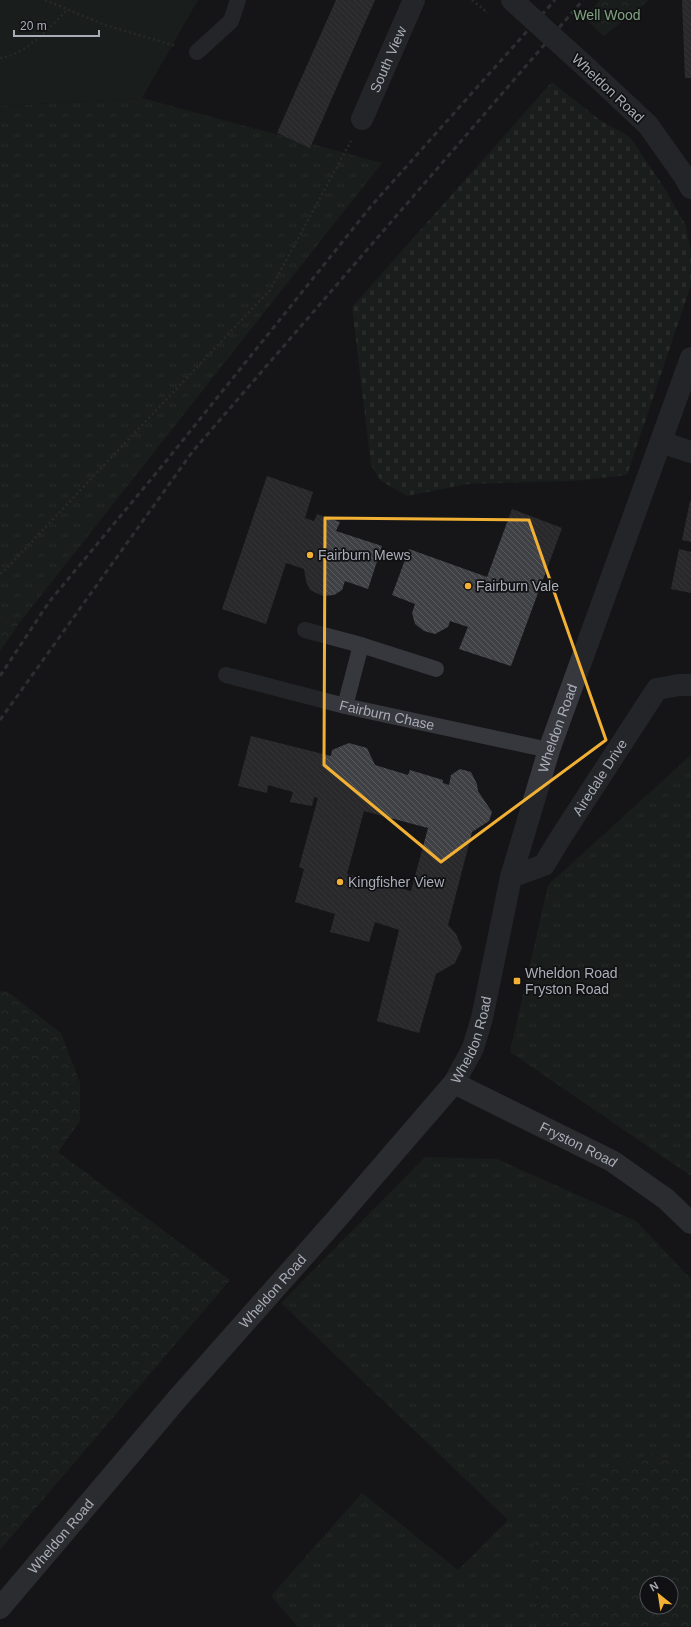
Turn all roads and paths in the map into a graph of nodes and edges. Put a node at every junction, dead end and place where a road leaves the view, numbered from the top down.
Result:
1 (45, 0) edge
2 (238, 0) edge
3 (414, 0) edge
4 (472, 0) edge
5 (512, 0) edge
6 (68, 10) junction
7 (488, 13) dead end
8 (197, 52) joint
9 (0, 58) edge
10 (362, 119) joint
11 (691, 188) edge
12 (691, 358) edge
13 (662, 442) junction
14 (691, 452) edge
15 (0, 574) edge
16 (305, 630) dead end
17 (361, 645) junction
18 (436, 669) dead end
19 (226, 675) dead end
20 (691, 685) edge
21 (345, 706) junction
22 (549, 750) junction
23 (511, 877) junction
24 (454, 1083) junction
25 (691, 1223) edge
26 (0, 1608) edge

1 - 6 path
2 - 8 lane
3 - 10 street, South View
4 - 7 path
5 - 11 street, Wheldon Road, bridge
6 - 8 path
6 - 9 path
10 - 15 path
12 - 13 street, Wheldon Road
13 - 14 street
13 - 22 street, Wheldon Road
16 - 17 lane
17 - 18 lane
17 - 21 lane
19 - 21 lane, Fairburn Chase
20 - 23 street, Airedale Drive
21 - 22 lane, Fairburn Chase
22 - 23 street, Wheldon Road
23 - 24 street, Wheldon Road
24 - 25 street, Fryston Road
24 - 26 street, Wheldon Road

